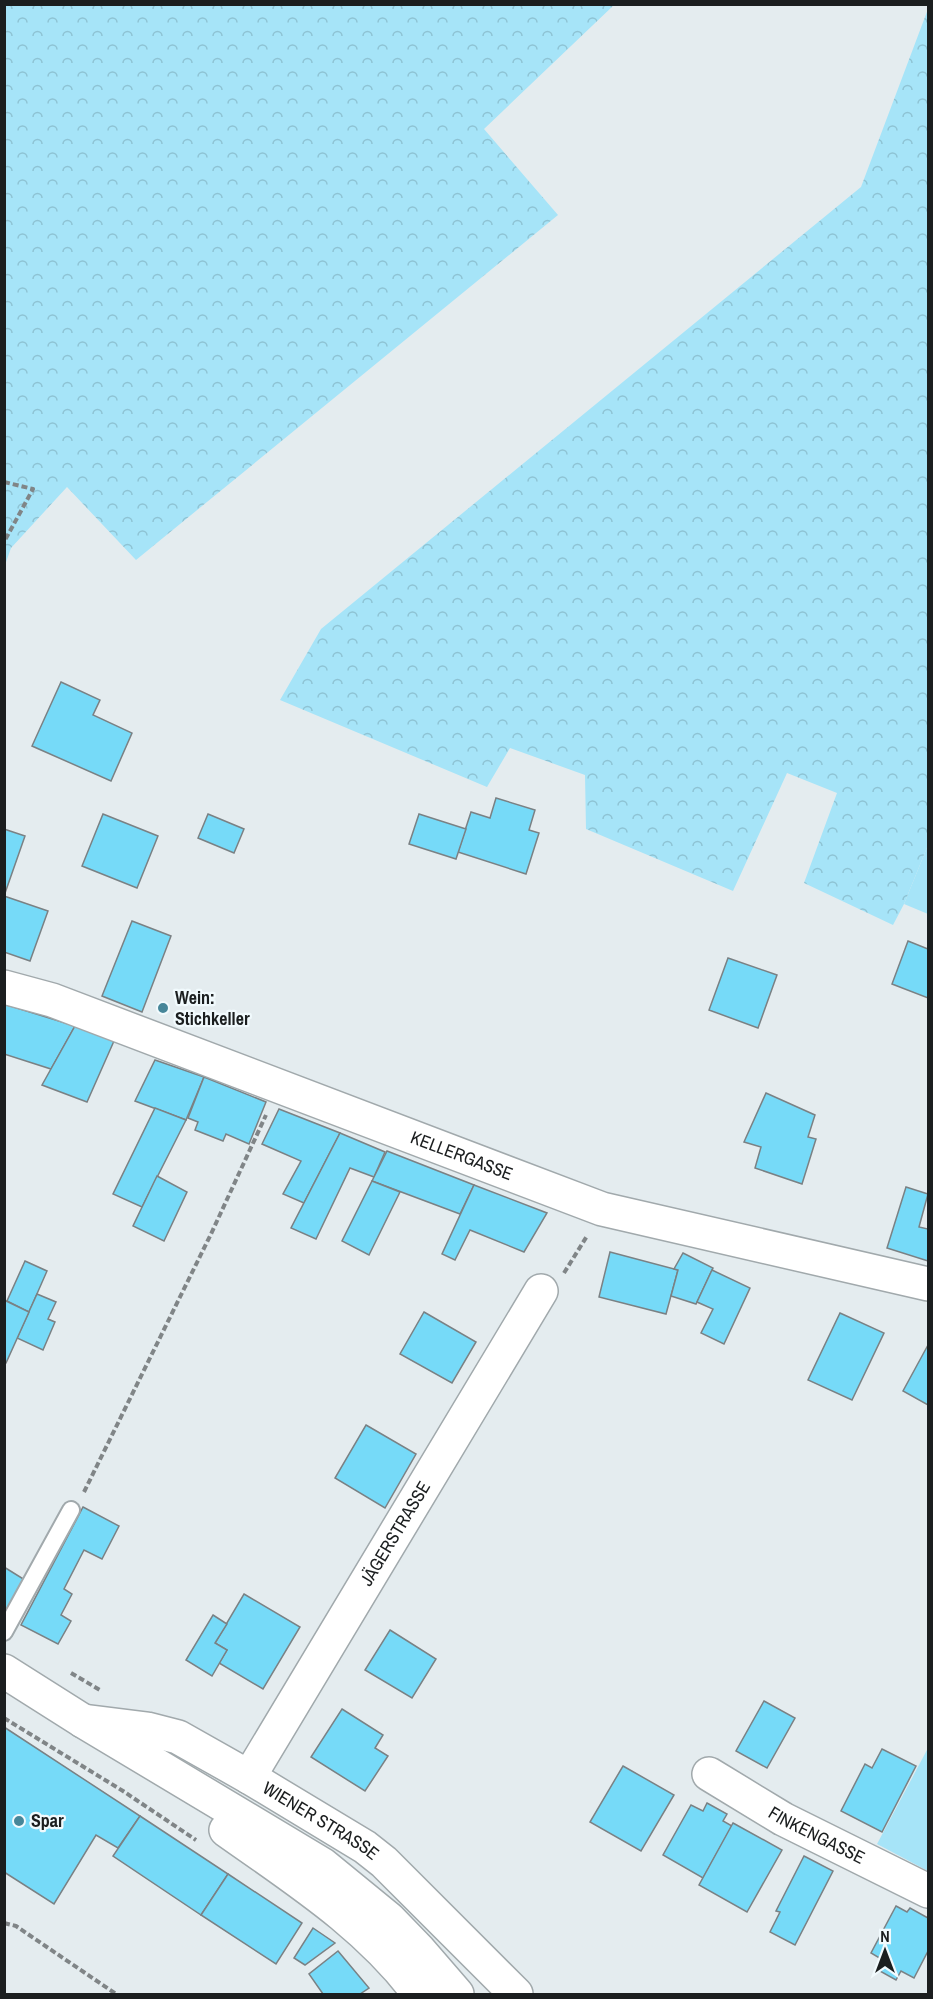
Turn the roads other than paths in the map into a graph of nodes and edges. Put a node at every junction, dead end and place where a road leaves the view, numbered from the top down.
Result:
1 (4, 987) edge
2 (928, 1284) edge
3 (541, 1291) road end
4 (71, 1510) road end
5 (4, 1632) edge
6 (4, 1671) edge
7 (83, 1721) junction
8 (709, 1774) dead end
9 (249, 1777) junction
10 (928, 1891) edge
11 (419, 1995) edge
12 (457, 1995) edge
13 (516, 1995) edge

1 - 2 street, KELLERGASSE
3 - 9 street, JÄGERSTRASSE
4 - 5 lane
6 - 7 street, WIENER STRASSE
7 - 9 street, WIENER STRASSE
7 - 11 street, WIENER STRASSE
7 - 12 street, WIENER STRASSE
8 - 10 street, FINKENGASSE
9 - 13 street, WIENER STRASSE

